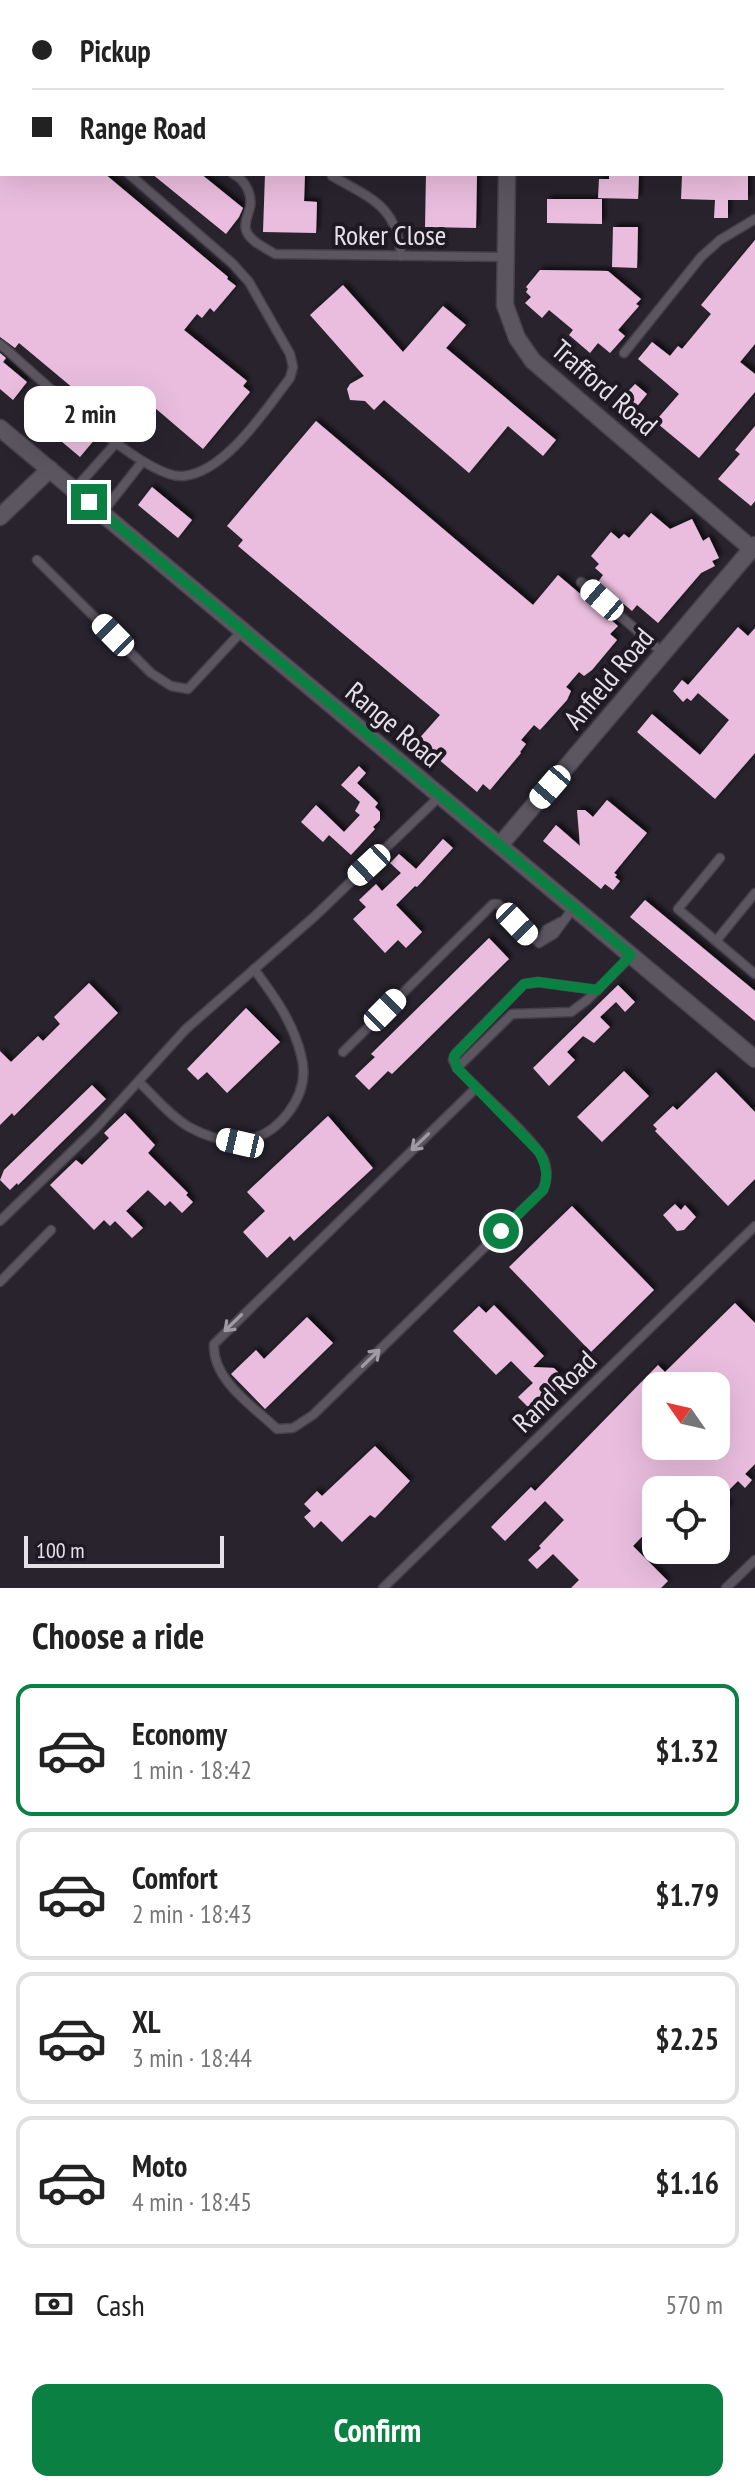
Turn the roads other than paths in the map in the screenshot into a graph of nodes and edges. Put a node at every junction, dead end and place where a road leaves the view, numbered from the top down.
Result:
1 (131, 176) edge
2 (237, 176) edge
3 (332, 176) dead end
4 (507, 176) edge
5 (755, 219) edge
6 (401, 256) junction
7 (504, 257) junction
8 (0, 344) edge
9 (624, 353) dead end
10 (0, 428) edge
11 (116, 443) junction
12 (142, 462) junction
13 (50, 469) junction
14 (74, 490) junction
15 (102, 513) junction
16 (0, 517) edge
17 (753, 547) edge
18 (37, 560) dead end
19 (581, 582) dead end
20 (242, 630) junction
21 (663, 653) junction
22 (440, 796) junction
23 (500, 845) junction
24 (720, 858) dead end
25 (755, 893) edge
26 (568, 914) junction
27 (716, 941) junction
28 (631, 955) junction
29 (254, 969) junction
30 (755, 974) edge
31 (597, 990) junction
32 (343, 1052) dead end
33 (755, 1059) edge
34 (457, 1068) junction
35 (139, 1082) junction
36 (476, 1088) junction
37 (0, 1221) edge
38 (755, 1226) edge
39 (51, 1230) dead end
40 (0, 1282) edge
41 (755, 1560) edge
42 (383, 1588) edge
43 (726, 1588) edge

1 - 12 lane
2 - 6 lane, Roker Close
3 - 6 lane
4 - 7 street, Trafford Road
5 - 9 lane
6 - 7 lane, Roker Close
7 - 17 street, Trafford Road
8 - 11 lane
10 - 13 street, Range Road
11 - 12 lane
11 - 14 lane
12 - 15 lane
13 - 14 street, Range Road
13 - 16 street
14 - 15 street, Range Road
15 - 20 street, Range Road
17 - 21 street, Anfield Road
18 - 20 lane
19 - 21 lane
20 - 22 street, Range Road
21 - 23 street, Anfield Road
22 - 23 street, Range Road
22 - 29 lane
23 - 26 street, Range Road
24 - 27 lane
25 - 27 lane
26 - 28 street, Range Road
26 - 32 lane
27 - 30 lane
28 - 31 lane
28 - 33 street, Range Road
29 - 35 lane
29 - 35 lane
31 - 34 lane
31 - 34 lane
34 - 36 lane
35 - 37 lane
36 -> 36 lane
38 - 42 lane, Rand Road
39 - 40 lane
41 - 43 lane

